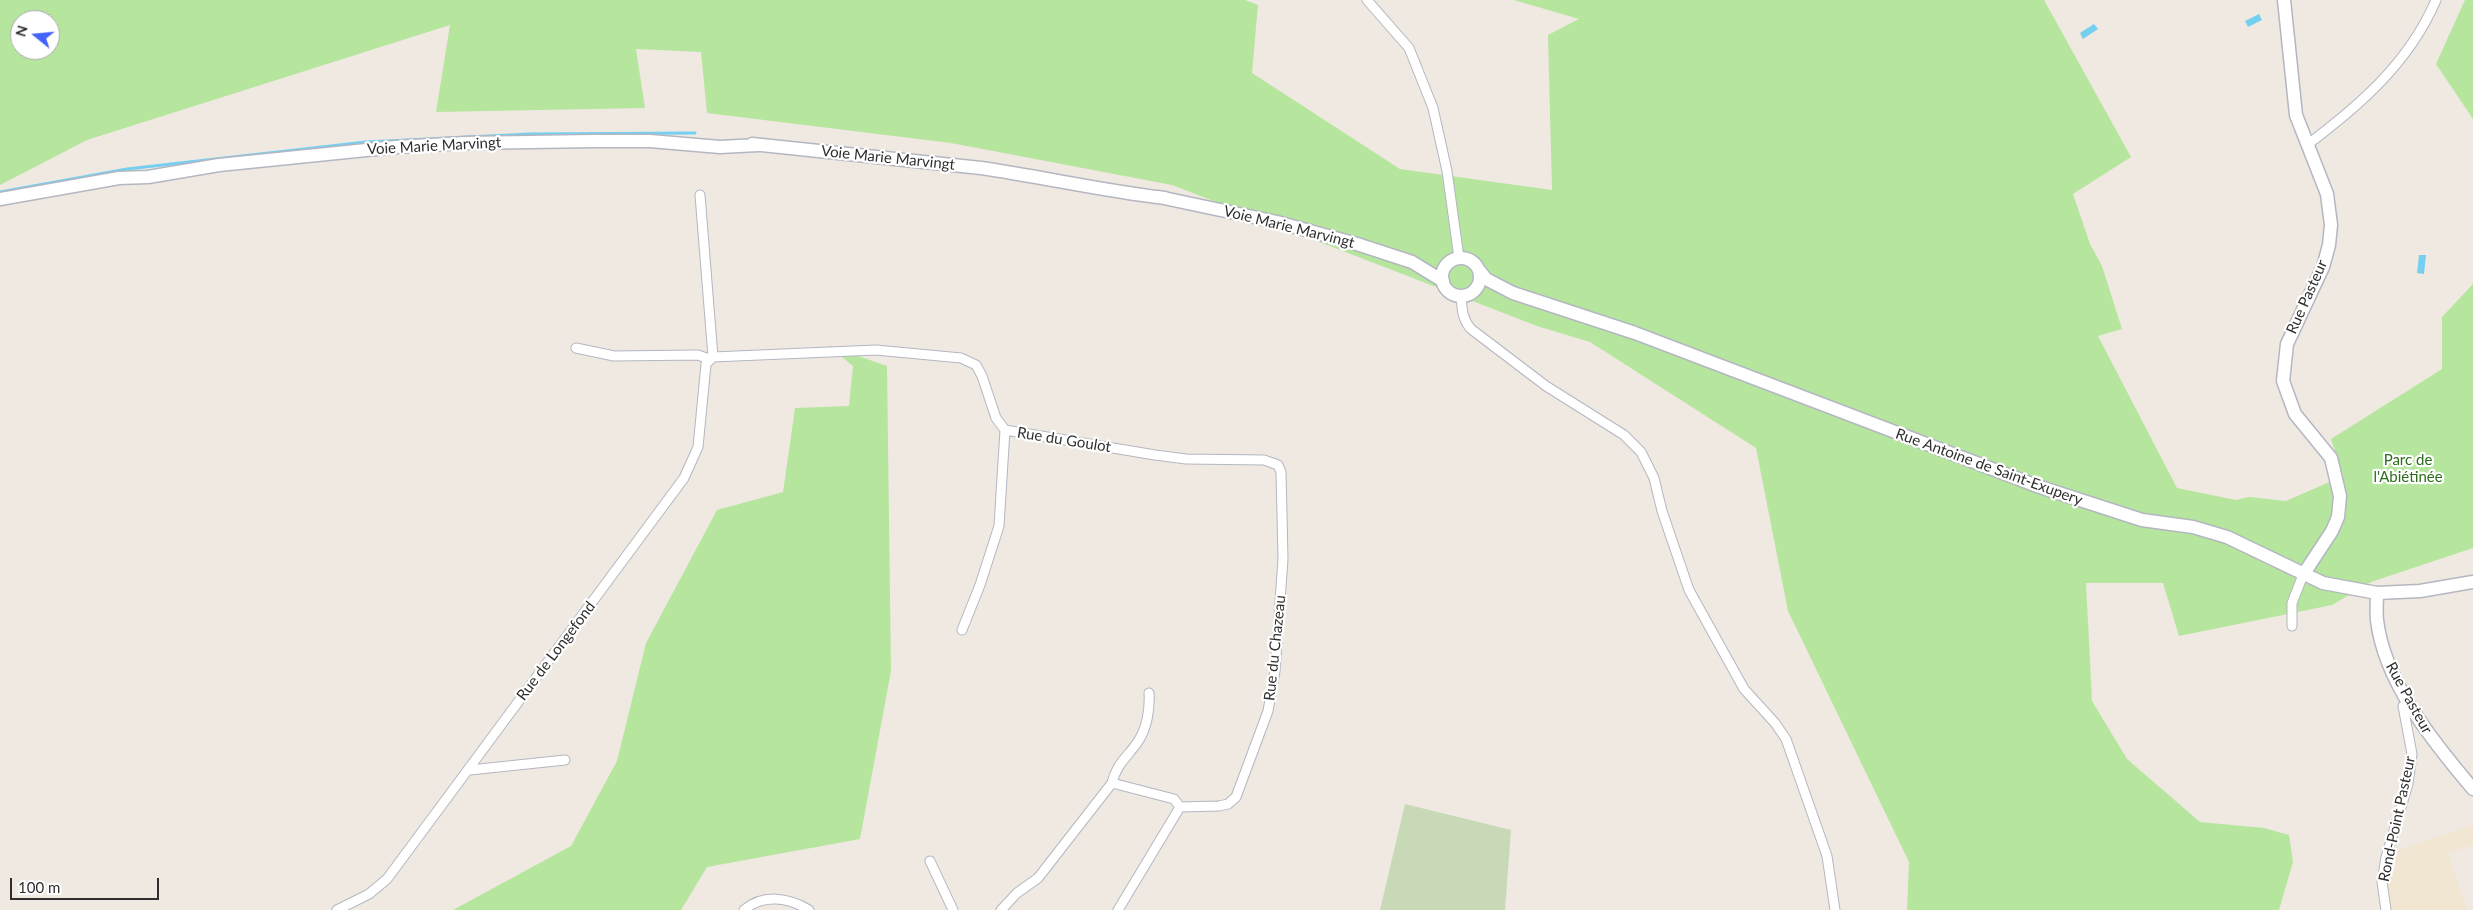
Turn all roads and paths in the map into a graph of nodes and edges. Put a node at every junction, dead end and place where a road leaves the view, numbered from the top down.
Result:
1 (1367, 0) edge
2 (2284, 0) edge
3 (2436, 0) edge
4 (2307, 145) junction
5 (700, 195) dead end
6 (0, 199) edge
7 (1459, 258) junction
8 (1412, 262) junction
9 (1446, 265) junction
10 (1479, 270) junction
11 (1443, 281) junction
12 (1474, 291) junction
13 (1513, 293) junction
14 (1460, 296) junction
15 (576, 348) dead end
16 (711, 358) junction
17 (1005, 430) junction
18 (1278, 465) joint
19 (2303, 575) junction
20 (2473, 582) edge
21 (2377, 593) junction
22 (2292, 626) dead end
23 (962, 630) dead end
24 (1149, 693) dead end
25 (2409, 703) junction
26 (565, 760) dead end
27 (470, 770) junction
28 (1112, 783) junction
29 (2473, 789) edge
30 (1180, 807) junction
31 (930, 861) dead end
32 (337, 910) edge
33 (744, 910) edge
34 (809, 910) edge
35 (953, 910) edge
36 (1001, 910) edge
37 (1118, 910) edge
38 (1834, 910) edge
39 (2386, 910) edge

1 - 7 street
2 - 4 main road, Rue Pasteur
3 - 4 street
4 - 19 main road, Rue Pasteur
5 - 16 street, Rue de Longefond
6 - 8 main road, Voie Marie Marvingt
7 - 9 main road
7 - 10 main road
8 - 9 main road, Voie Marie Marvingt
8 - 11 main road, Voie Marie Marvingt
9 - 11 main road
10 - 12 main road
10 - 13 main road, Rue Antoine de Saint-Exupery
11 - 14 main road
12 - 13 main road, Rue Antoine de Saint-Exupery
12 - 14 main road
13 - 19 main road, Rue Antoine de Saint-Exupery
14 - 38 street
15 - 16 street, Rue du Goulot
16 - 17 street, Rue du Goulot
16 - 27 street, Rue de Longefond
17 - 18 street, Rue du Goulot
17 - 23 street
18 - 30 street, Rue du Chazeau
19 - 21 main road, Rue Antoine de Saint-Exupery
19 - 22 street
20 - 21 main road, Rue Antoine de Saint-Exupery
21 - 25 main road, Rue Pasteur
24 - 28 street
25 - 29 main road, Rue Pasteur
25 - 39 street, Rond-Point Pasteur
26 - 27 street
27 - 32 street, Rue de Longefond
28 - 30 street
28 - 36 street
30 - 37 street
31 - 35 street
33 - 34 street

